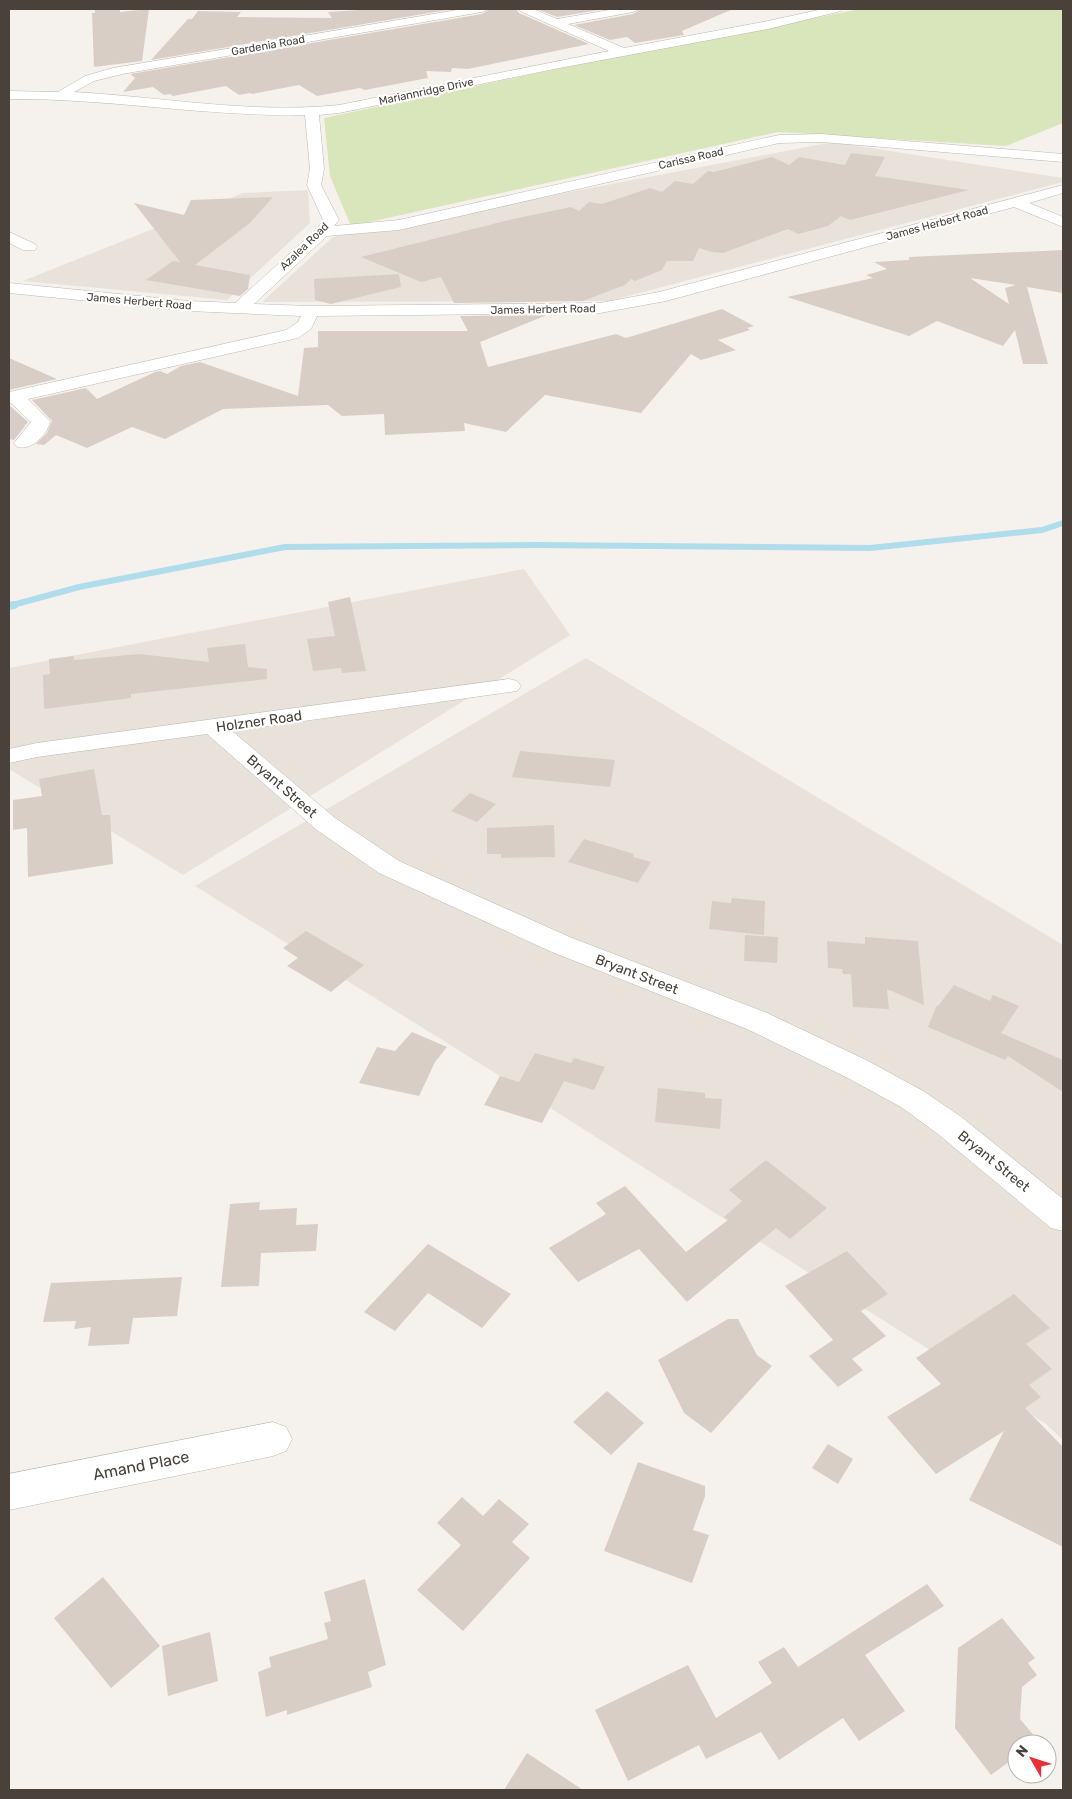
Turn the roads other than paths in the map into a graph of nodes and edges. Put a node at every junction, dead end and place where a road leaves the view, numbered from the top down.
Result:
1 (482, 9) edge
2 (524, 9) edge
3 (633, 9) edge
4 (837, 9) edge
5 (556, 23) junction
6 (624, 53) junction
7 (9, 95) edge
8 (60, 96) junction
9 (313, 113) junction
10 (1063, 158) edge
11 (1063, 189) edge
12 (1016, 202) junction
13 (1063, 222) edge
14 (323, 231) junction
15 (9, 237) edge
16 (29, 247) dead end
17 (9, 288) edge
18 (239, 308) junction
19 (311, 311) junction
20 (12, 397) edge
21 (24, 443) dead end
22 (509, 686) dead end
23 (213, 727) junction
24 (9, 756) edge
25 (1063, 1218) edge
26 (272, 1439) dead end
27 (9, 1492) edge

1 - 8 street, Gardenia Road
2 - 5 street
3 - 5 street
4 - 6 street, Mariannridge Drive
5 - 6 street
6 - 9 street, Mariannridge Drive
7 - 8 street, Mariannridge Drive
8 - 9 street, Mariannridge Drive
9 - 14 street, Azalea Road
10 - 14 street, Carissa Road
11 - 12 street, James Herbert Road
12 - 13 street
12 - 19 street, James Herbert Road
14 - 18 street, Azalea Road
15 - 16 street
17 - 18 street, James Herbert Road
18 - 19 street, James Herbert Road
19 - 20 street
20 - 21 street
22 - 23 street, Holzner Road
23 - 24 street, Holzner Road
23 - 25 street, Bryant Street
26 - 27 street, Amand Place

